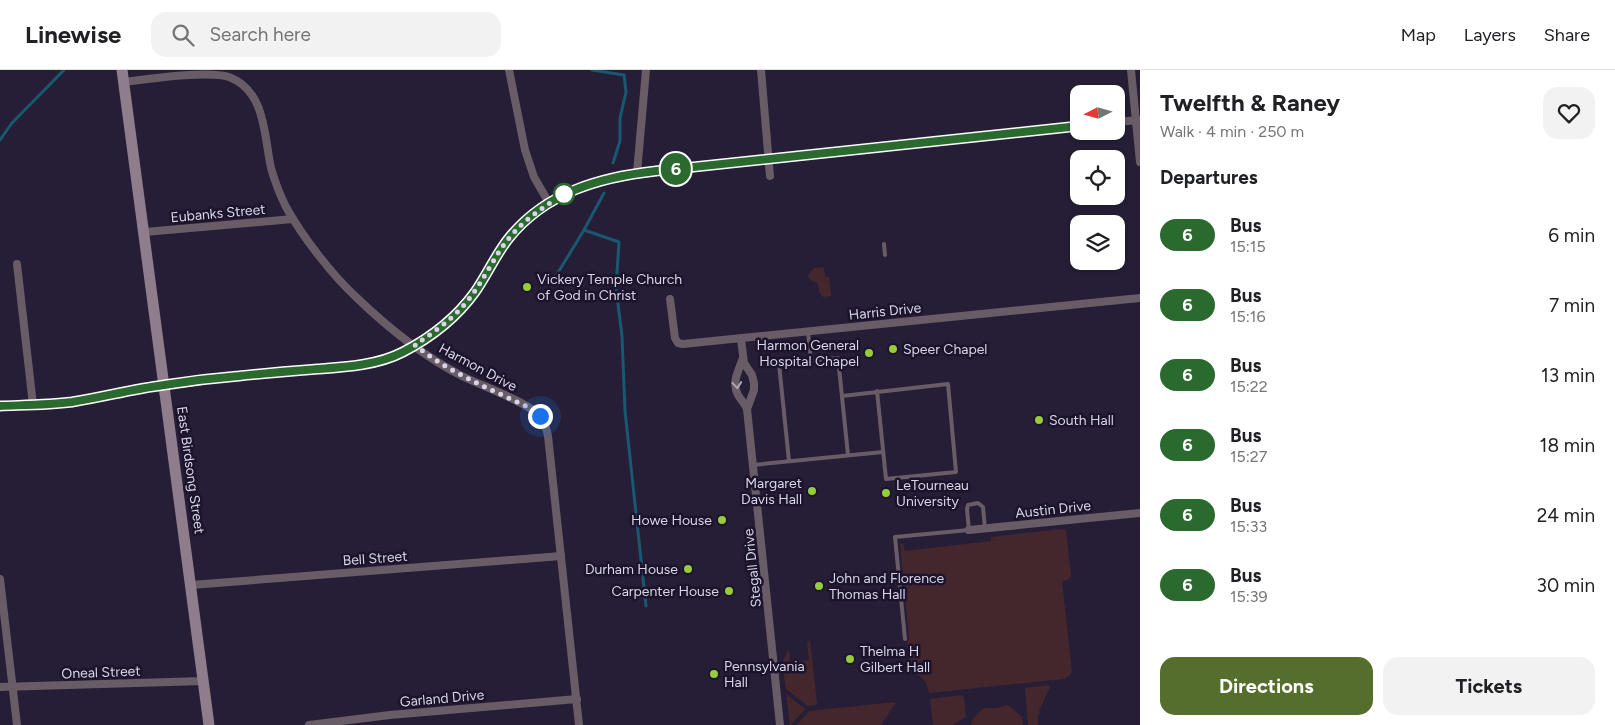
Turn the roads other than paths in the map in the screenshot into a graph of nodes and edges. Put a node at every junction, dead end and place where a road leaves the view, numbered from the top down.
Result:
1 (508, 70) edge
2 (646, 70) edge
3 (761, 70) edge
4 (1131, 70) edge
5 (123, 76) edge
6 (1138, 120) edge
7 (1125, 121) edge
8 (1070, 127) edge
9 (769, 159) junction
10 (1140, 162) edge
11 (637, 173) junction
12 (770, 176) dead end
13 (549, 203) junction
14 (294, 219) junction
15 (145, 232) junction
16 (884, 244) dead end
17 (885, 255) dead end
18 (17, 264) dead end
19 (1140, 298) edge
20 (670, 299) dead end
21 (808, 332) junction
22 (741, 339) junction
23 (415, 345) junction
24 (743, 358) junction
25 (811, 361) junction
26 (164, 385) junction
27 (878, 391) junction
28 (842, 396) junction
29 (33, 405) junction
30 (0, 406) edge
31 (747, 409) junction
32 (884, 452) junction
33 (848, 455) junction
34 (789, 461) junction
35 (753, 465) junction
36 (1140, 513) edge
37 (986, 528) junction
38 (969, 530) junction
39 (562, 556) junction
40 (0, 578) edge
41 (191, 585) junction
42 (905, 639) dead end
43 (204, 681) junction
44 (12, 687) junction
45 (0, 688) edge
46 (577, 699) junction
47 (17, 725) edge
48 (209, 725) edge
49 (309, 725) edge
50 (579, 725) edge
51 (780, 725) edge

1 - 13 street
2 - 11 street
3 - 9 street
4 - 6 street
5 - 14 street, Harmon Drive
5 - 15 street, East Birdsong Street
6 - 7 street
6 - 10 street
8 - 9 street
9 - 11 street
9 - 12 street
11 - 13 street
13 - 23 street
14 - 15 street, Eubanks Street
14 - 23 street, Harmon Drive
15 - 26 street, East Birdsong Street
16 - 17 lane
18 - 29 street
19 - 21 street, Harris Drive
20 - 22 street, Harris Drive
21 - 22 street, Harris Drive
21 - 25 lane
22 - 24 street, Stegall Drive
23 - 26 street
23 - 39 street, Harmon Drive
24 - 31 street, Stegall Drive
24 -> 31 street, Stegall Drive
25 - 28 lane
25 - 34 lane
26 - 29 street
26 - 41 street, East Birdsong Street
27 - 28 lane
27 - 32 lane
27 - 32 lane
28 - 33 lane
29 - 30 street
31 - 35 street, Stegall Drive
32 - 33 lane
33 - 34 lane
34 - 35 lane
35 - 51 street, Stegall Drive
36 - 37 street, Austin Drive
37 - 38 street, Austin Drive
37 - 38 lane
38 - 42 lane
39 - 41 street, Bell Street
39 - 46 street, Harmon Drive
40 - 44 street
41 - 43 street, East Birdsong Street
43 - 44 street, Oneal Street
43 - 48 street, East Birdsong Street
44 - 45 street, Oneal Street
44 - 47 street
46 - 49 street, Garland Drive
46 - 50 street, Harmon Drive

